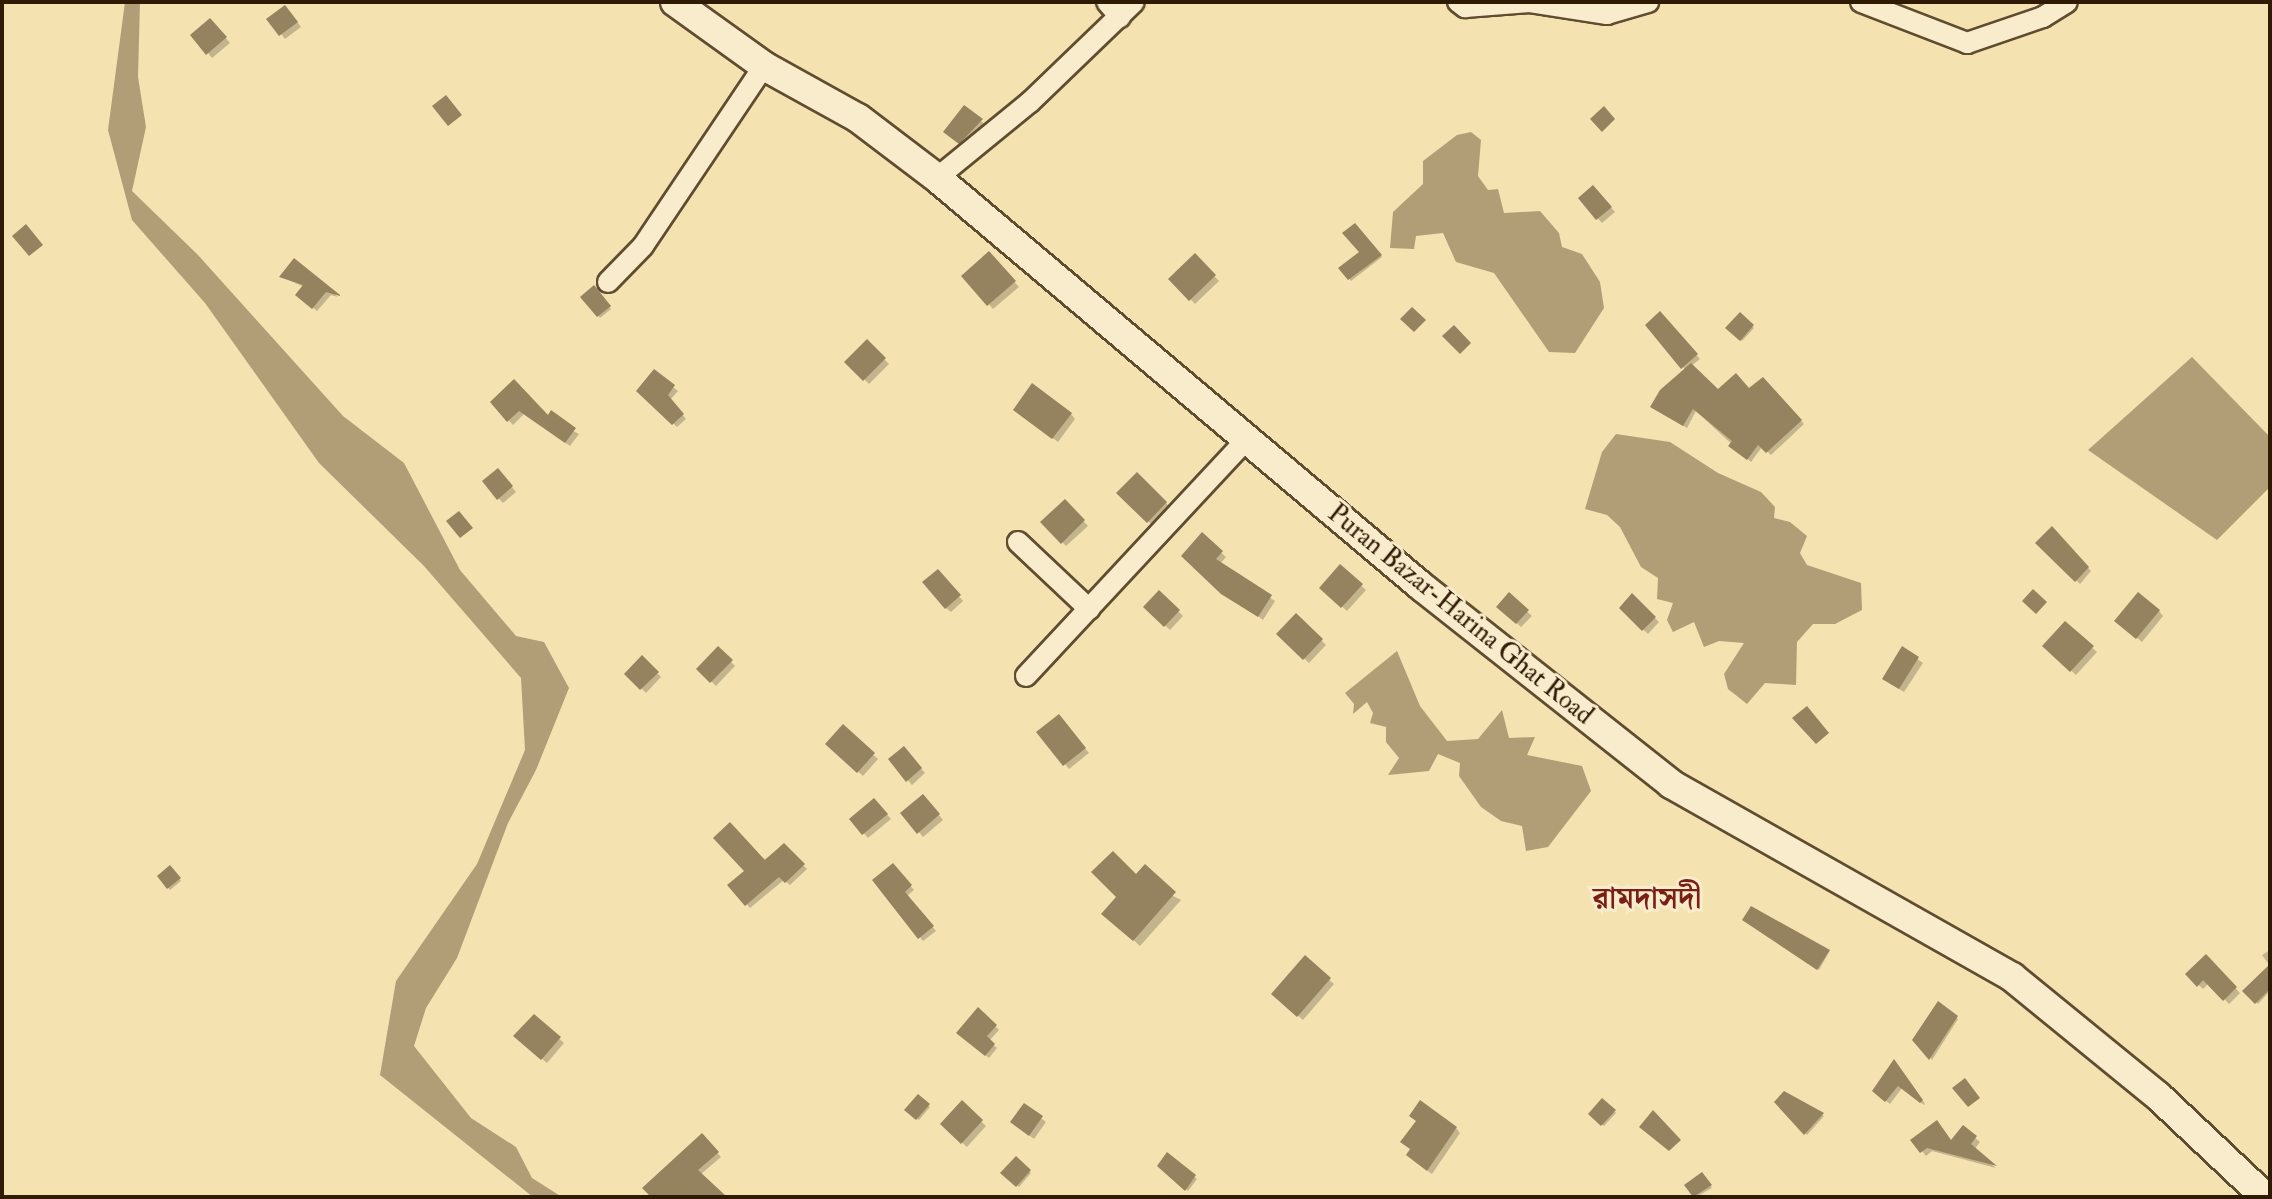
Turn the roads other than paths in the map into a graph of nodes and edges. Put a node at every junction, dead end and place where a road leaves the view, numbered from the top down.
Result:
1 (675, 2) edge
2 (1458, 2) edge
3 (1648, 2) edge
4 (1861, 2) edge
5 (2067, 2) edge
6 (1120, 7) edge
7 (764, 66) junction
8 (937, 178) junction
9 (608, 282) dead end
10 (1247, 439) junction
11 (1018, 542) dead end
12 (1089, 609) junction
13 (1026, 676) dead end
14 (2265, 1197) edge

1 - 7 main road, Puran Bazar-Harina Ghat Road
2 - 3 street
4 - 5 street
6 - 8 street
7 - 8 main road, Puran Bazar-Harina Ghat Road
7 - 9 street
8 - 10 main road, Puran Bazar-Harina Ghat Road
10 - 12 street
10 - 14 main road, Puran Bazar-Harina Ghat Road
11 - 12 street
12 - 13 street

